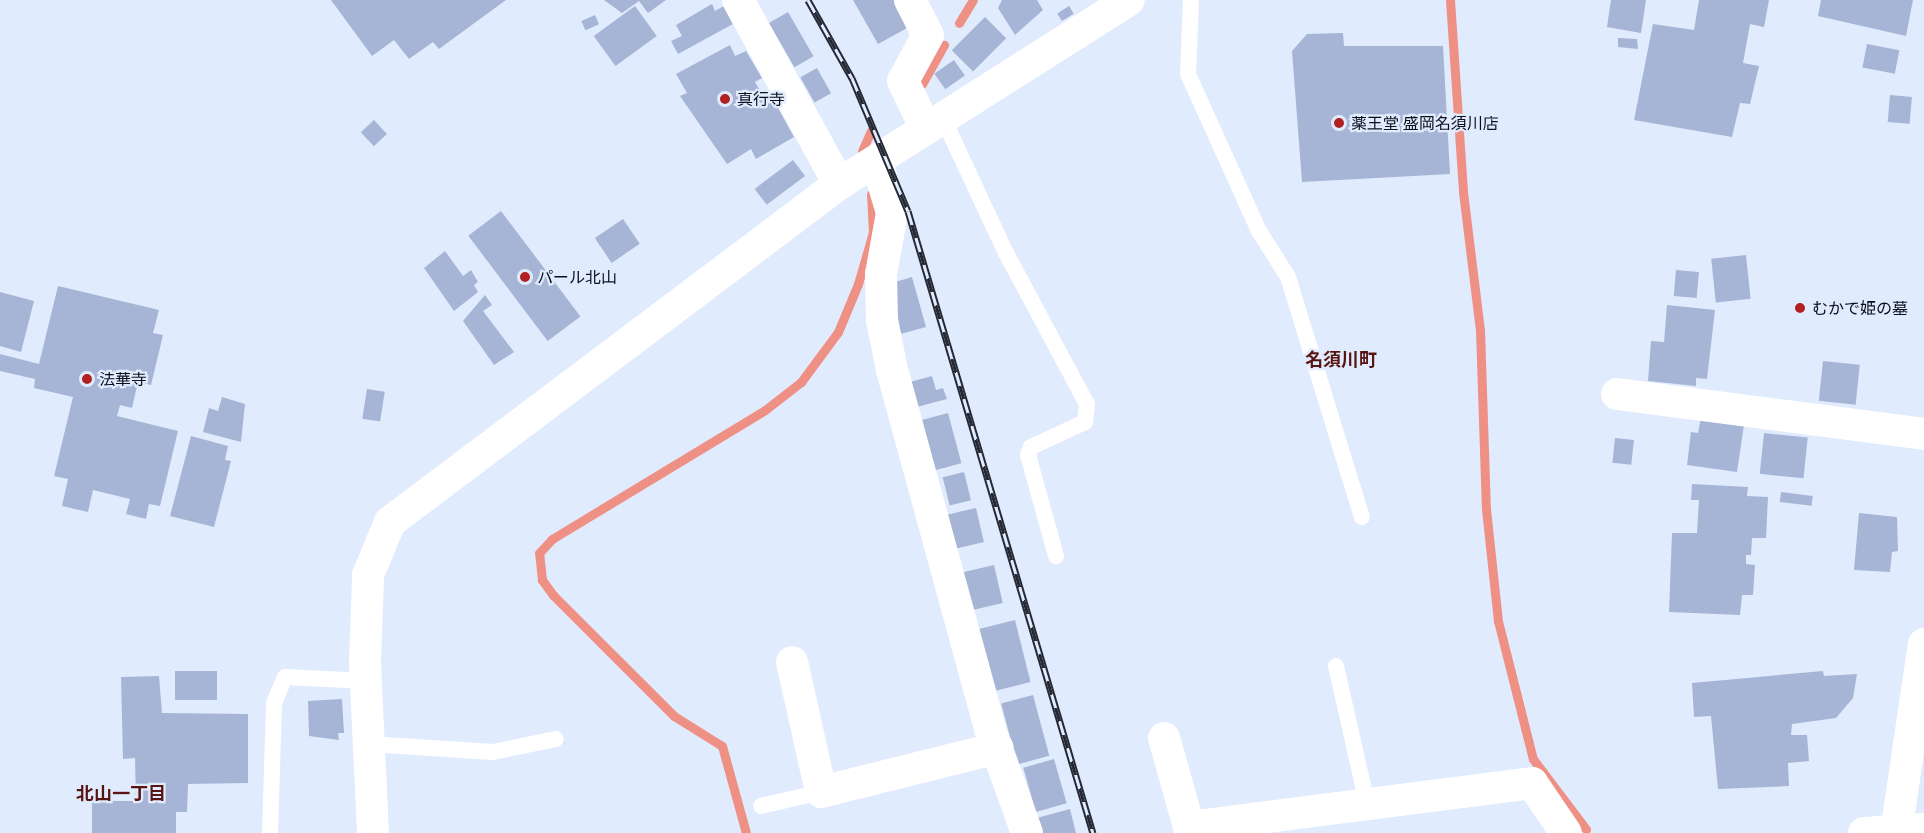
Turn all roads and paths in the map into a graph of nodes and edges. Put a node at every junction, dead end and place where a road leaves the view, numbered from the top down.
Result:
1 (738, 0) edge
2 (910, 0) edge
3 (1130, 0) edge
4 (1191, 0) edge
5 (935, 123) junction
6 (877, 162) junction
7 (839, 184) junction
8 (1617, 394) dead end
9 (1924, 434) edge
10 (1362, 517) dead end
11 (1056, 556) dead end
12 (1924, 644) edge
13 (792, 662) dead end
14 (1336, 666) dead end
15 (366, 681) junction
16 (1164, 738) dead end
17 (556, 739) dead end
18 (369, 744) junction
19 (998, 748) junction
20 (821, 792) junction
21 (1367, 804) junction
22 (761, 806) dead end
23 (1905, 830) edge
24 (270, 833) edge
25 (374, 833) edge
26 (1027, 833) edge
27 (1566, 833) edge
28 (1864, 833) edge

1 - 7 street
2 - 5 street
3 - 5 street
4 - 10 lane
5 - 6 street
5 - 11 lane
6 - 7 street
6 - 19 street
7 - 15 street
8 - 9 street
12 - 23 street
13 - 20 street
14 - 21 lane
15 - 18 street
15 - 24 lane
16 - 21 street
17 - 18 lane
18 - 25 street
19 - 20 street
19 - 26 street
20 - 22 lane
21 - 27 street
23 - 28 street

